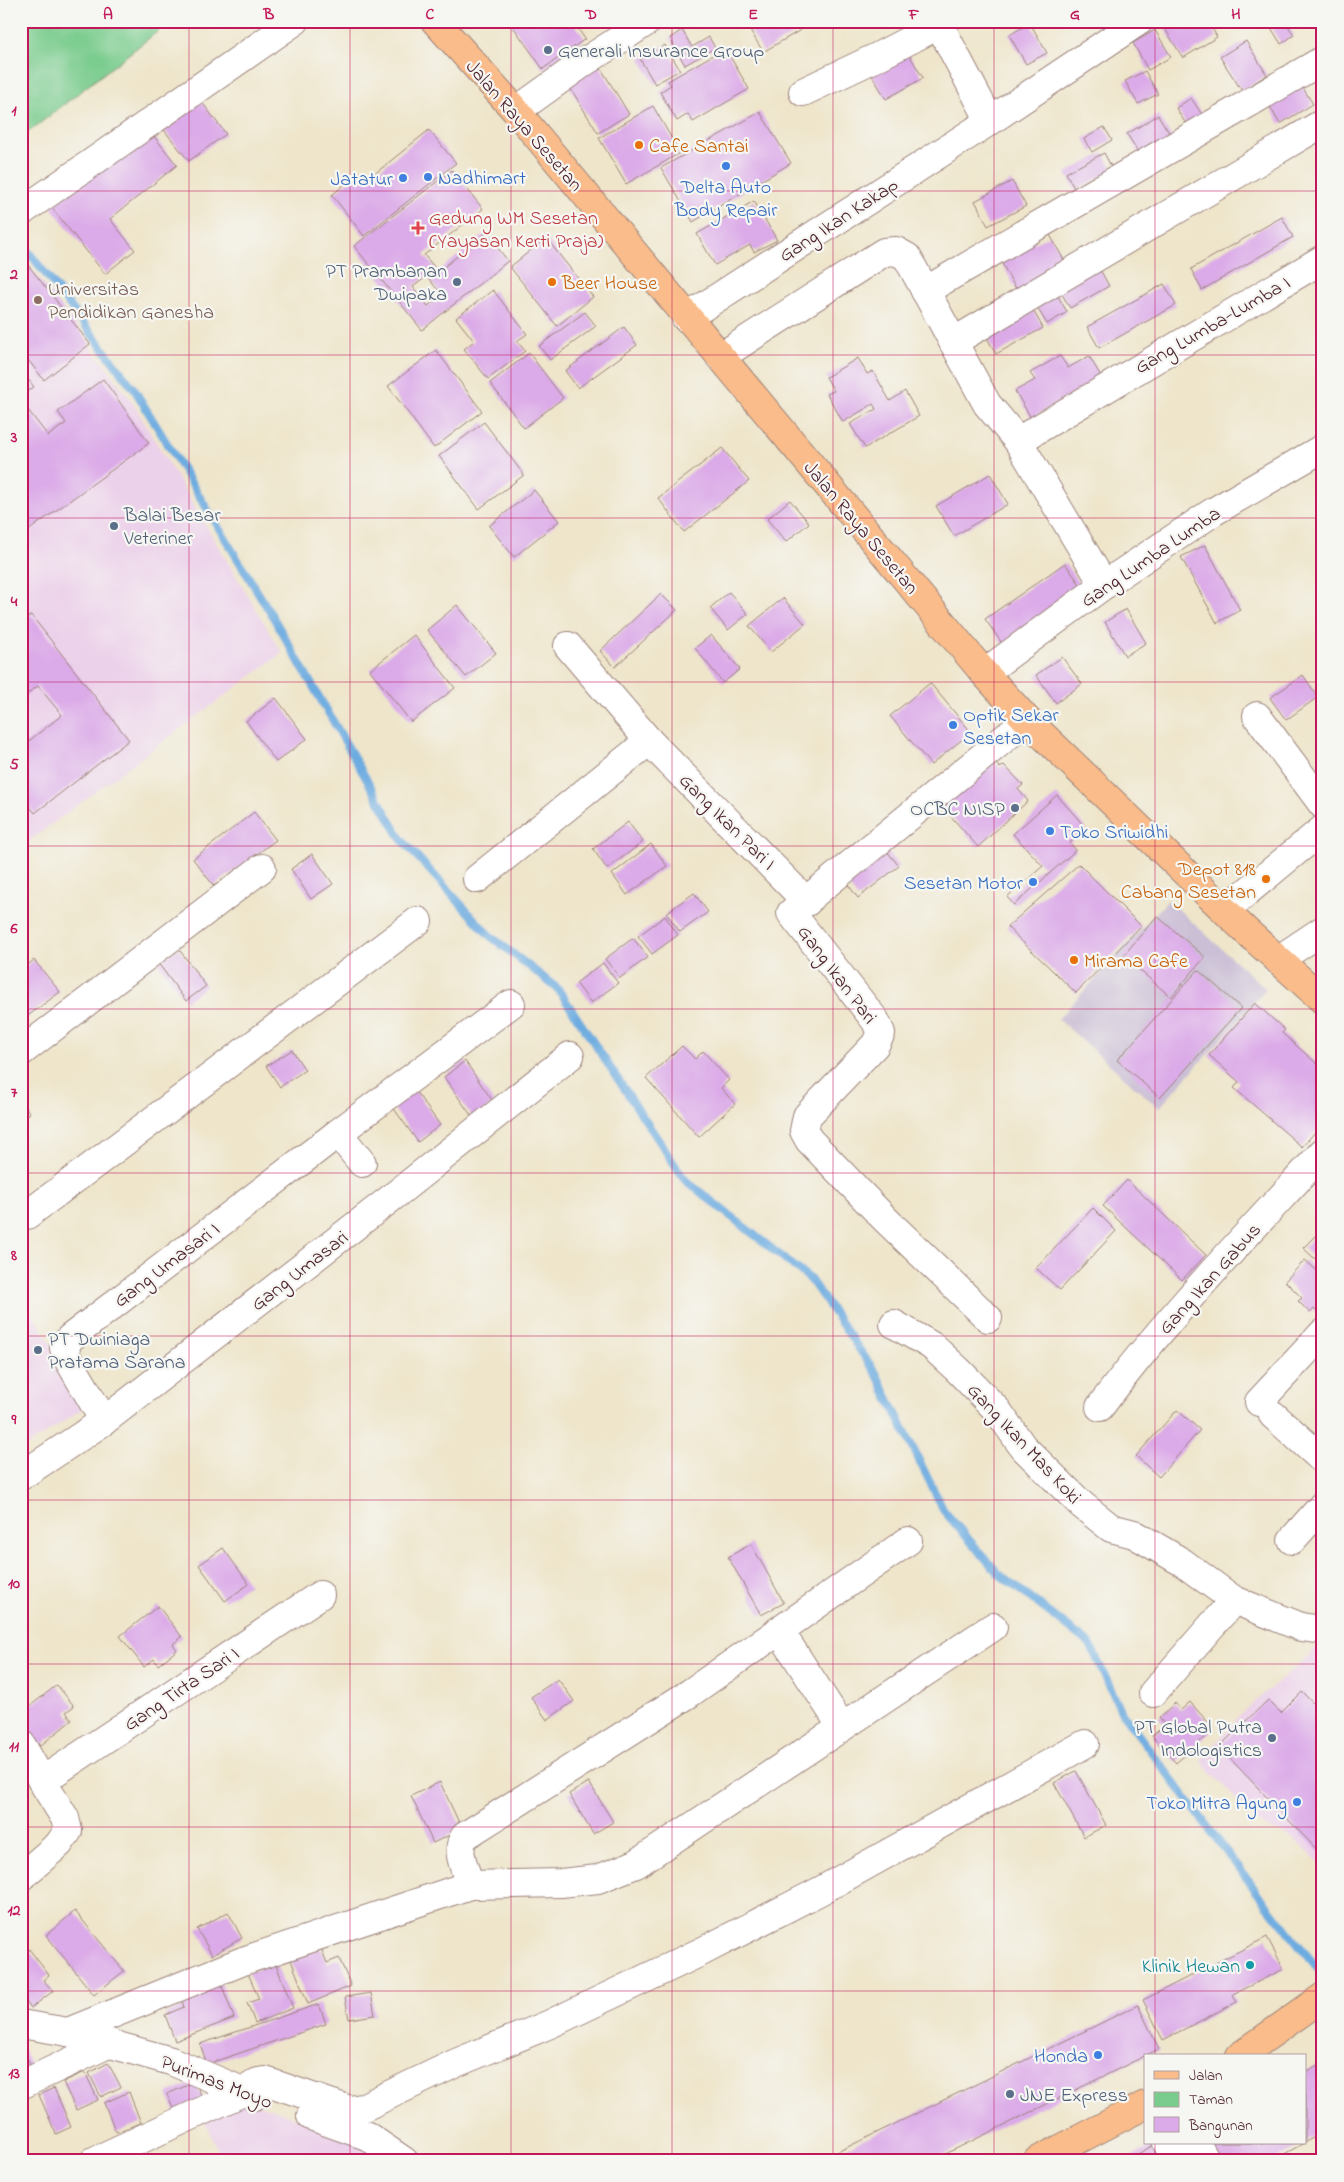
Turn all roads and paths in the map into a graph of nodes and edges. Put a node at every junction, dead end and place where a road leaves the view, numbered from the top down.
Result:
1 (295, 21) edge
2 (435, 21) edge
3 (648, 21) edge
4 (1139, 21) edge
5 (943, 23) edge
6 (1323, 60) edge
7 (803, 92) dead end
8 (516, 111) junction
9 (990, 121) junction
10 (1323, 123) edge
11 (24, 210) edge
12 (1323, 259) edge
13 (925, 291) junction
14 (686, 318) junction
15 (953, 342) junction
16 (720, 358) junction
17 (1018, 441) junction
18 (1323, 448) edge
19 (1104, 585) junction
20 (568, 646) dead end
21 (984, 674) junction
22 (1257, 716) dead end
23 (1027, 720) junction
24 (649, 741) junction
25 (1323, 805) edge
26 (1323, 829) edge
27 (262, 868) dead end
28 (477, 878) dead end
29 (807, 902) junction
30 (1225, 910) junction
31 (418, 921) dead end
32 (1323, 930) edge
33 (1278, 960) junction
34 (1323, 1000) edge
35 (511, 1004) dead end
36 (21, 1052) edge
37 (570, 1056) dead end
38 (338, 1133) junction
39 (1323, 1152) edge
40 (362, 1163) dead end
41 (21, 1216) edge
42 (988, 1318) dead end
43 (894, 1324) dead end
44 (1323, 1333) edge
45 (1100, 1408) dead end
46 (104, 1421) junction
47 (1323, 1460) edge
48 (21, 1476) edge
49 (1323, 1505) edge
50 (908, 1540) dead end
51 (1292, 1540) dead end
52 (320, 1594) dead end
53 (1234, 1600) junction
54 (993, 1627) dead end
55 (780, 1630) junction
56 (1323, 1630) edge
57 (1153, 1693) dead end
58 (842, 1728) junction
59 (21, 1744) edge
60 (1085, 1744) dead end
61 (42, 1781) junction
62 (21, 1877) edge
63 (470, 1885) junction
64 (1322, 1997) edge
65 (21, 2024) edge
66 (68, 2032) junction
67 (110, 2043) junction
68 (1243, 2054) edge
69 (21, 2085) edge
70 (243, 2092) junction
71 (1144, 2106) edge
72 (1167, 2144) edge
73 (1197, 2144) edge
74 (94, 2161) edge
75 (404, 2161) edge
76 (1038, 2161) edge
77 (1176, 2161) edge
78 (1206, 2161) edge

1 - 11 street
2 - 8 main road, Jalan Raya Sesetan
3 - 8 street
4 - 9 street, Gang Ikan Kakap
5 - 7 street
5 - 9 street
6 - 13 street
8 - 14 main road, Jalan Raya Sesetan
9 - 14 street, Gang Ikan Kakap
10 - 15 street
12 - 17 street, Gang Lumba-Lumba I
13 - 15 street
13 - 16 street
14 - 16 main road, Jalan Raya Sesetan
15 - 17 street
16 - 21 main road, Jalan Raya Sesetan
17 - 19 street
18 - 19 street, Gang Lumba Lumba
19 - 21 street, Gang Lumba Lumba
20 - 24 street, Gang Ikan Pari I
21 - 23 main road, Jalan Raya Sesetan
22 - 25 street
23 - 29 street, Gang Ikan Pari
23 - 30 main road, Jalan Raya Sesetan
24 - 28 street
24 - 29 street, Gang Ikan Pari I
26 - 30 street
27 - 36 street
29 - 42 street, Gang Ikan Pari
30 - 33 main road, Jalan Raya Sesetan
31 - 41 street
32 - 33 street
33 - 34 main road, Jalan Raya Sesetan
35 - 38 street, Gang Umasari I
37 - 46 street, Gang Umasari
38 - 40 street
38 - 46 street, Gang Umasari I
39 - 45 street, Gang Ikan Gabus
43 - 53 street, Gang Ikan Mas Koki
44 - 47 street
46 - 48 street, Gang Umasari
49 - 51 street
50 - 55 street
52 - 61 street, Gang Tirta Sari I
53 - 56 street, Gang Ikan Mas Koki
53 - 57 street
54 - 58 street
55 - 58 street
55 - 63 street
58 - 63 street
59 - 61 street
60 - 70 street
61 - 62 street
63 - 66 street
64 - 68 main road
65 - 66 street, Purimas Moyo
66 - 67 street, Purimas Moyo
67 - 69 street
67 - 70 street, Purimas Moyo
70 - 74 street
70 - 75 street, Purimas Moyo
71 - 76 main road
72 - 77 street
73 - 78 street

